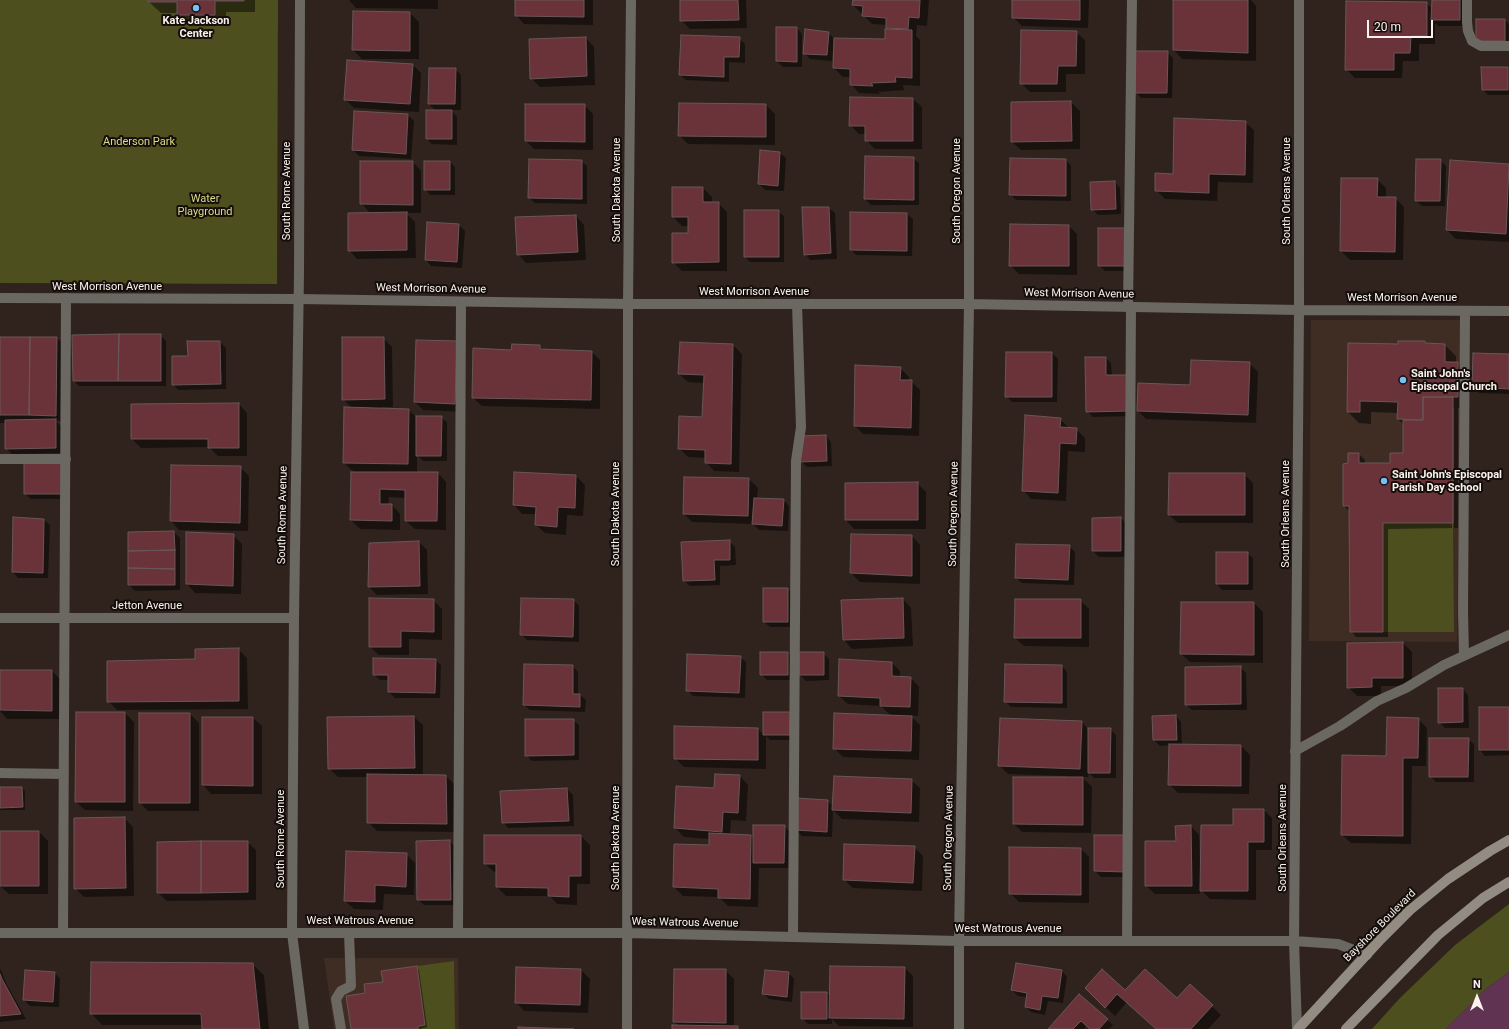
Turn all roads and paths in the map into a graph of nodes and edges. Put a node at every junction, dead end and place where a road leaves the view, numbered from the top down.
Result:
1 (300, 0) edge
2 (631, 0) edge
3 (969, 0) edge
4 (1132, 0) edge
5 (1299, 0) edge
6 (1467, 0) edge
7 (1509, 46) edge
8 (0, 298) edge
9 (66, 298) junction
10 (298, 300) junction
11 (461, 302) junction
12 (628, 304) junction
13 (797, 304) junction
14 (969, 304) junction
15 (1130, 307) junction
16 (1299, 310) junction
17 (1465, 310) junction
18 (1509, 311) edge
19 (66, 458) junction
20 (0, 459) edge
21 (0, 618) edge
22 (65, 618) junction
23 (294, 618) junction
24 (1509, 635) edge
25 (1464, 655) junction
26 (1295, 751) junction
27 (0, 773) edge
28 (64, 774) junction
29 (1509, 840) edge
30 (1509, 882) edge
31 (0, 933) edge
32 (63, 933) junction
33 (292, 933) junction
34 (349, 933) junction
35 (458, 933) junction
36 (628, 933) junction
37 (794, 937) junction
38 (959, 941) junction
39 (1127, 941) junction
40 (1294, 941) junction
41 (1367, 955) junction
42 (304, 1029) edge
43 (341, 1029) edge
44 (627, 1029) edge
45 (959, 1029) edge
46 (1297, 1029) edge
47 (1346, 1029) edge

1 - 10 street, South Rome Avenue
2 - 12 street, South Dakota Avenue
3 - 14 street, South Oregon Avenue
4 - 15 street
5 - 16 street, South Orleans Avenue
6 - 7 street
8 - 9 street, West Morrison Avenue
9 - 10 street, West Morrison Avenue
9 - 19 street
10 - 11 street, West Morrison Avenue
10 - 23 street, South Rome Avenue
11 - 12 street, West Morrison Avenue
11 - 35 street
12 - 13 street, West Morrison Avenue
12 - 36 street, South Dakota Avenue
13 - 14 street, West Morrison Avenue
13 - 37 street
14 - 15 street, West Morrison Avenue
14 - 38 street, South Oregon Avenue
15 - 16 street, West Morrison Avenue
15 - 39 street
16 - 17 street, West Morrison Avenue
16 - 26 street, South Orleans Avenue
17 - 18 street, West Morrison Avenue
17 - 25 street
19 - 20 street
19 - 22 street
21 - 22 street, Jetton Avenue
22 - 23 street, Jetton Avenue
22 - 28 street
23 - 33 street, South Rome Avenue
24 - 25 street
25 - 26 street
26 - 40 street, South Orleans Avenue
27 - 28 street
28 - 32 street
29 - 41 main road, Bayshore Boulevard
30 - 47 main road
31 - 32 street, West Watrous Avenue
32 - 33 street, West Watrous Avenue
33 - 34 street, West Watrous Avenue
33 - 42 street, South Rome Avenue
34 - 35 street, West Watrous Avenue
34 - 43 street
35 - 36 street, West Watrous Avenue
36 - 37 street, West Watrous Avenue
36 - 44 street, South Dakota Avenue
37 - 38 street, West Watrous Avenue
38 - 39 street, West Watrous Avenue
38 - 45 street, South Oregon Avenue
39 - 40 street, West Watrous Avenue
40 - 41 street, West Watrous Avenue
40 - 46 street, South Orleans Avenue
41 - 46 main road, Bayshore Boulevard

